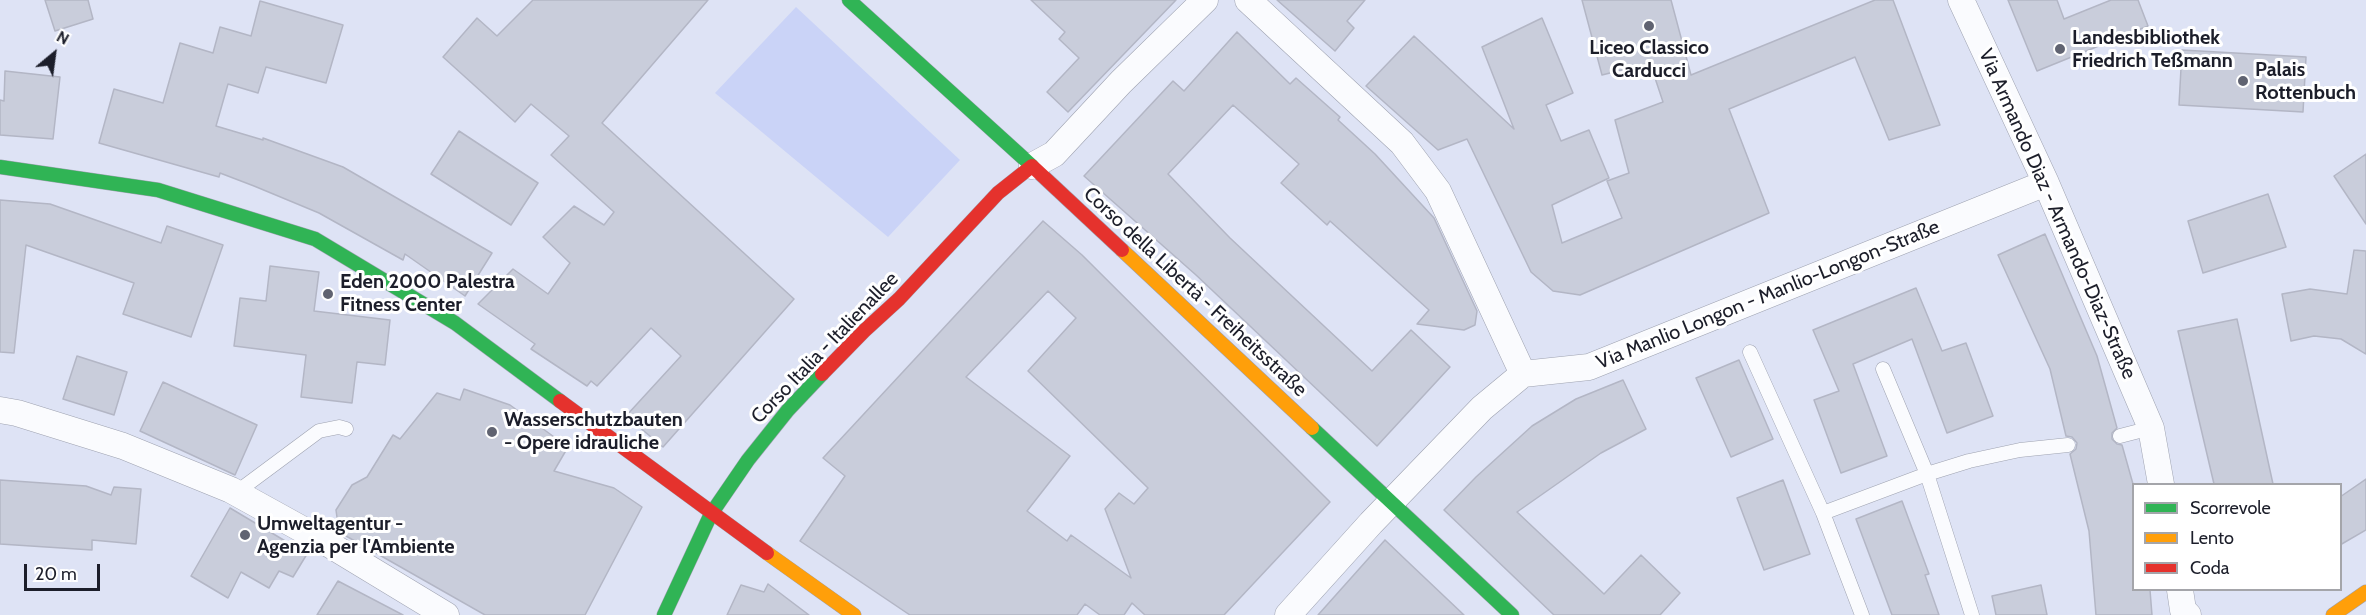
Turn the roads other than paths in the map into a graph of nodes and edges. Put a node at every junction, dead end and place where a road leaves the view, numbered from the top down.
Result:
1 (849, 0) edge
2 (1205, 0) edge
3 (1248, 0) edge
4 (1961, 0) edge
5 (1032, 166) junction
6 (0, 167) edge
7 (2046, 183) junction
8 (1750, 352) dead end
9 (1883, 369) dead end
10 (1523, 374) junction
11 (0, 410) edge
12 (2151, 428) junction
13 (346, 429) dead end
14 (2120, 436) dead end
15 (2068, 445) dead end
16 (1927, 474) junction
17 (2161, 483) edge
18 (239, 495) junction
19 (1391, 503) junction
20 (1823, 513) junction
21 (711, 514) junction
22 (2180, 591) edge
23 (2366, 592) edge
24 (446, 615) edge
25 (664, 615) edge
26 (854, 615) edge
27 (1288, 615) edge
28 (1512, 615) edge
29 (1862, 615) edge
30 (1972, 615) edge
31 (2188, 615) edge
32 (2333, 615) edge

1 - 5 main road, Corso della Libertà - Freiheitsstraße
2 - 5 street
3 - 10 street
4 - 7 street, Via Armando Diaz - Armando-Diaz-Straße
5 - 19 main road, Corso della Libertà - Freiheitsstraße
5 - 21 main road, Corso Italia - Italienallee
6 - 21 main road
7 - 10 street, Via Manlio Longon - Manlio-Longon-Straße
7 - 12 street, Via Armando Diaz - Armando-Diaz-Straße
8 - 20 lane
9 - 16 lane
10 - 19 street
11 - 18 street
12 - 14 lane
12 - 17 street, Via Armando Diaz - Armando-Diaz-Straße
13 - 18 lane
15 - 16 lane
16 - 20 lane
16 - 30 lane
18 - 24 street
19 - 27 street
19 - 28 main road, Corso della Libertà - Freiheitsstraße
20 - 29 lane
21 - 25 main road, Corso Italia - Italienallee
21 - 26 main road
22 - 31 street
23 - 32 main road

